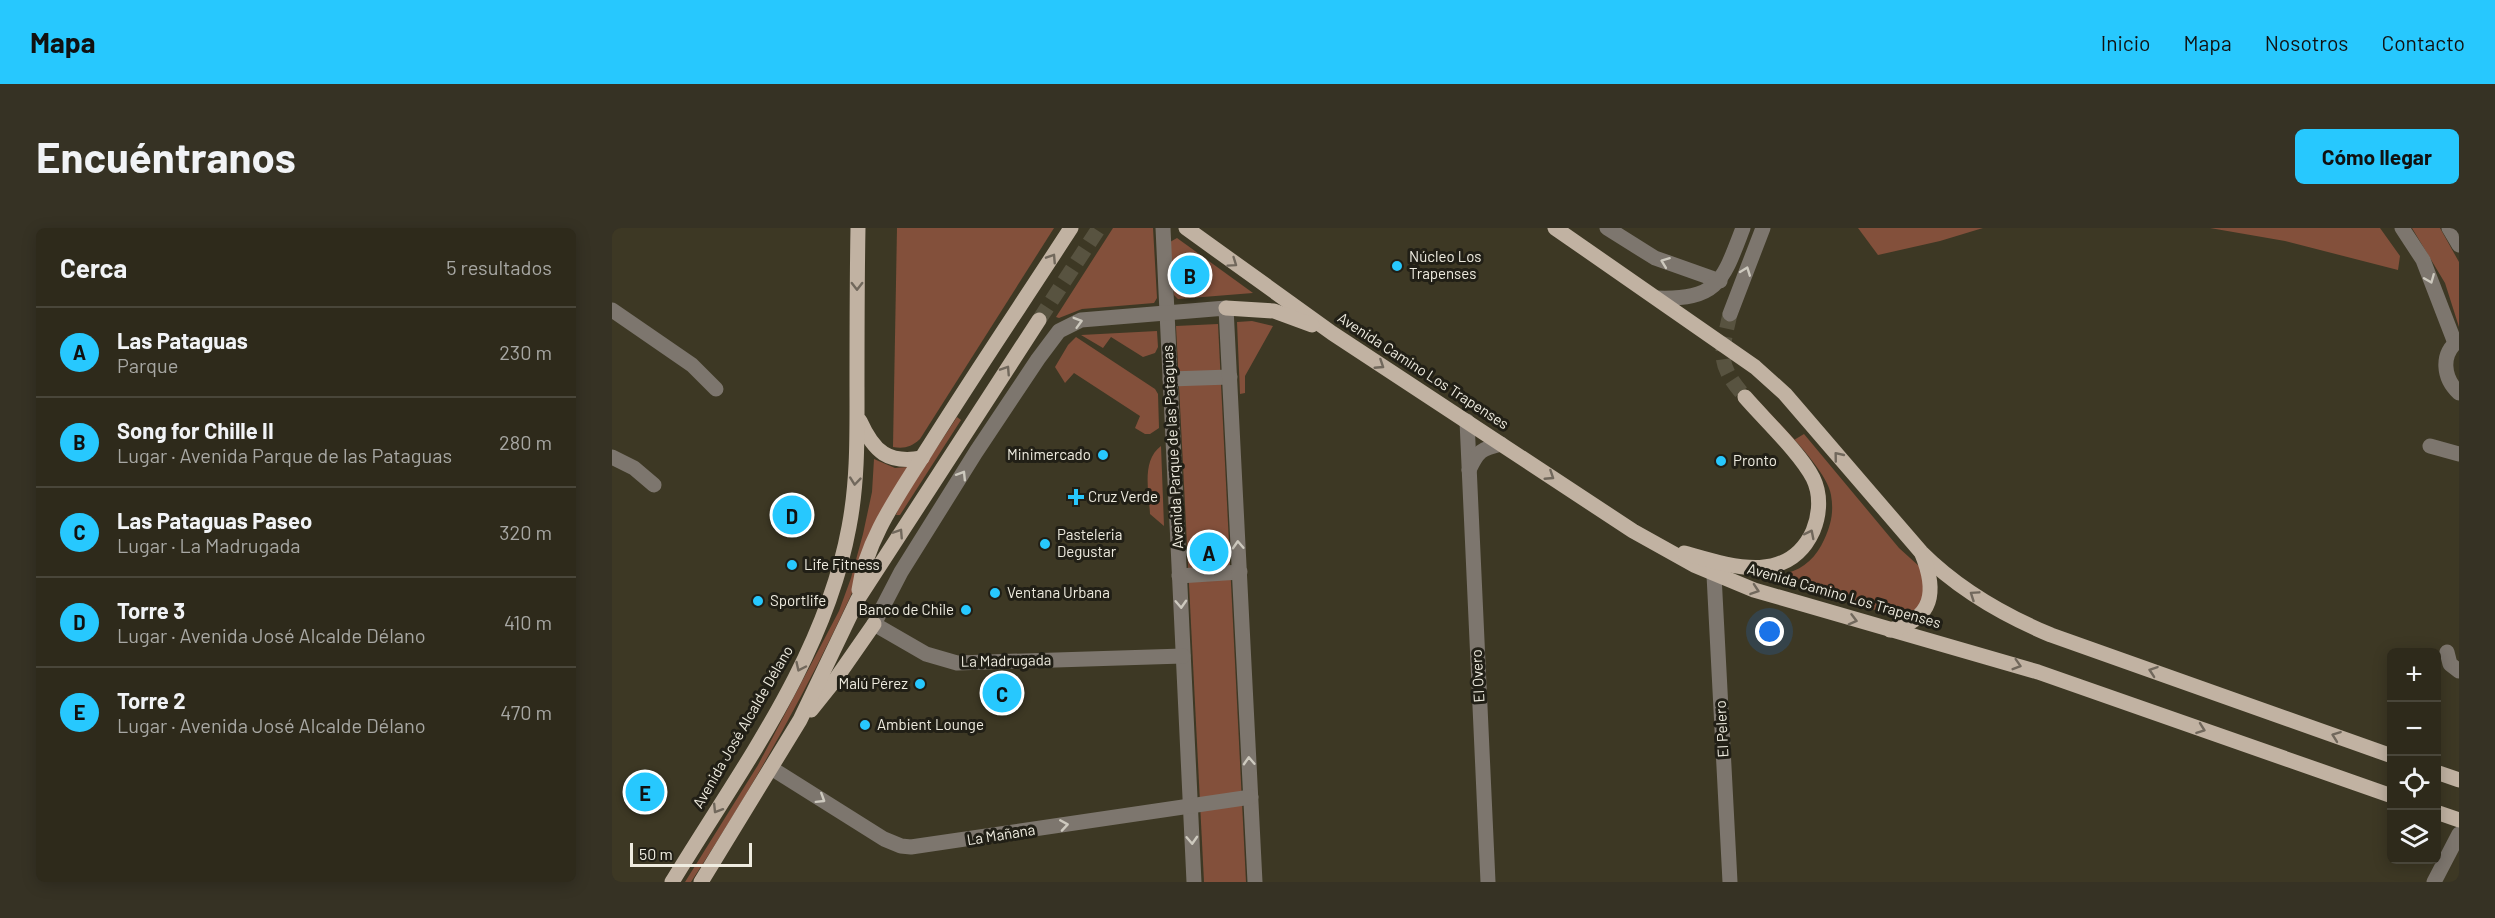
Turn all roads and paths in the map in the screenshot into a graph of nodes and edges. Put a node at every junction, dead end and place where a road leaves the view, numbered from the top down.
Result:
1 (858, 228) edge
2 (1071, 228) edge
3 (1163, 228) edge
4 (1186, 228) edge
5 (1555, 228) edge
6 (1607, 228) edge
7 (1743, 228) edge
8 (1763, 228) edge
9 (2402, 228) edge
10 (2449, 228) edge
11 (2459, 244) edge
12 (1720, 281) junction
13 (1657, 298) junction
14 (1226, 308) junction
15 (612, 309) edge
16 (1167, 314) junction
17 (1730, 314) tunnel mouth
18 (1039, 320) tunnel mouth
19 (1332, 333) junction
20 (2457, 341) edge
21 (1230, 376) junction
22 (1170, 379) junction
23 (716, 389) dead end
24 (2459, 393) edge
25 (1745, 398) tunnel mouth
26 (857, 416) junction
27 (1467, 421) junction
28 (1501, 444) junction
29 (2430, 446) dead end
30 (2459, 454) edge
31 (612, 457) edge
32 (922, 458) junction
33 (1469, 470) junction
34 (654, 485) dead end
35 (1655, 544) junction
36 (1921, 552) junction
37 (1240, 572) junction
38 (1714, 575) junction
39 (1179, 576) junction
40 (858, 598) junction
41 (874, 624) junction
42 (1890, 630) junction
43 (2447, 652) dead end
44 (1183, 656) junction
45 (2459, 671) edge
46 (800, 720) junction
47 (2387, 755) edge
48 (771, 768) junction
49 (2441, 774) edge
50 (2459, 780) edge
51 (2387, 795) edge
52 (1251, 797) junction
53 (1191, 805) junction
54 (2441, 814) edge
55 (2459, 820) edge
56 (2459, 834) edge
57 (672, 882) edge
58 (701, 882) edge
59 (1194, 882) edge
60 (1255, 882) edge
61 (1488, 882) edge
62 (1730, 882) edge
63 (2434, 882) edge

1 -> 26 main road, Avenida José Alcalde Délano
32 -> 2 main road
3 - 16 street, Avenida Parque de las Pataguas
4 -> 19 main road, Avenida Camino Los Trapenses
5 - 13 main road
12 -> 6 street
7 - 12 street
17 -> 8 street
9 -> 20 street
10 - 11 street
12 - 13 street
36 -> 13 main road
14 - 16 street
14 - 19 main road
14 - 21 street
15 - 23 street
16 - 22 street, Avenida Parque de las Pataguas
41 -> 16 street
40 -> 18 main road
19 -> 27 main road, Avenida Camino Los Trapenses
20 - 24 street
21 - 22 street
37 -> 21 street
22 - 39 street, Avenida Parque de las Pataguas
35 -> 25 main road
26 - 32 main road
26 -> 57 main road, Avenida José Alcalde Délano
27 - 28 main road, Avenida Camino Los Trapenses
27 - 33 street, El Overo
28 - 33 street
28 -> 35 main road, Avenida Camino Los Trapenses
29 - 30 street
31 - 34 street
32 - 40 main road
33 - 61 street, El Overo
35 - 38 main road, Avenida Camino Los Trapenses
36 - 42 main road
47 -> 36 main road
37 - 39 street
52 -> 37 street
38 -> 42 main road, Avenida Camino Los Trapenses
38 - 62 street, El Pelero
39 -> 44 street, Avenida Parque de las Pataguas
40 - 46 main road
41 - 44 street, La Madrugada
41 - 46 main road
42 -> 51 main road, Avenida Camino Los Trapenses
43 - 45 street
44 - 53 street, Avenida Parque de las Pataguas
46 - 48 main road
48 -> 53 street, La Mañana
48 - 58 main road
49 - 50 main road
52 - 53 street, La Mañana
52 - 60 street
53 -> 59 street, Avenida Parque de las Pataguas
54 - 55 main road
56 - 63 street

